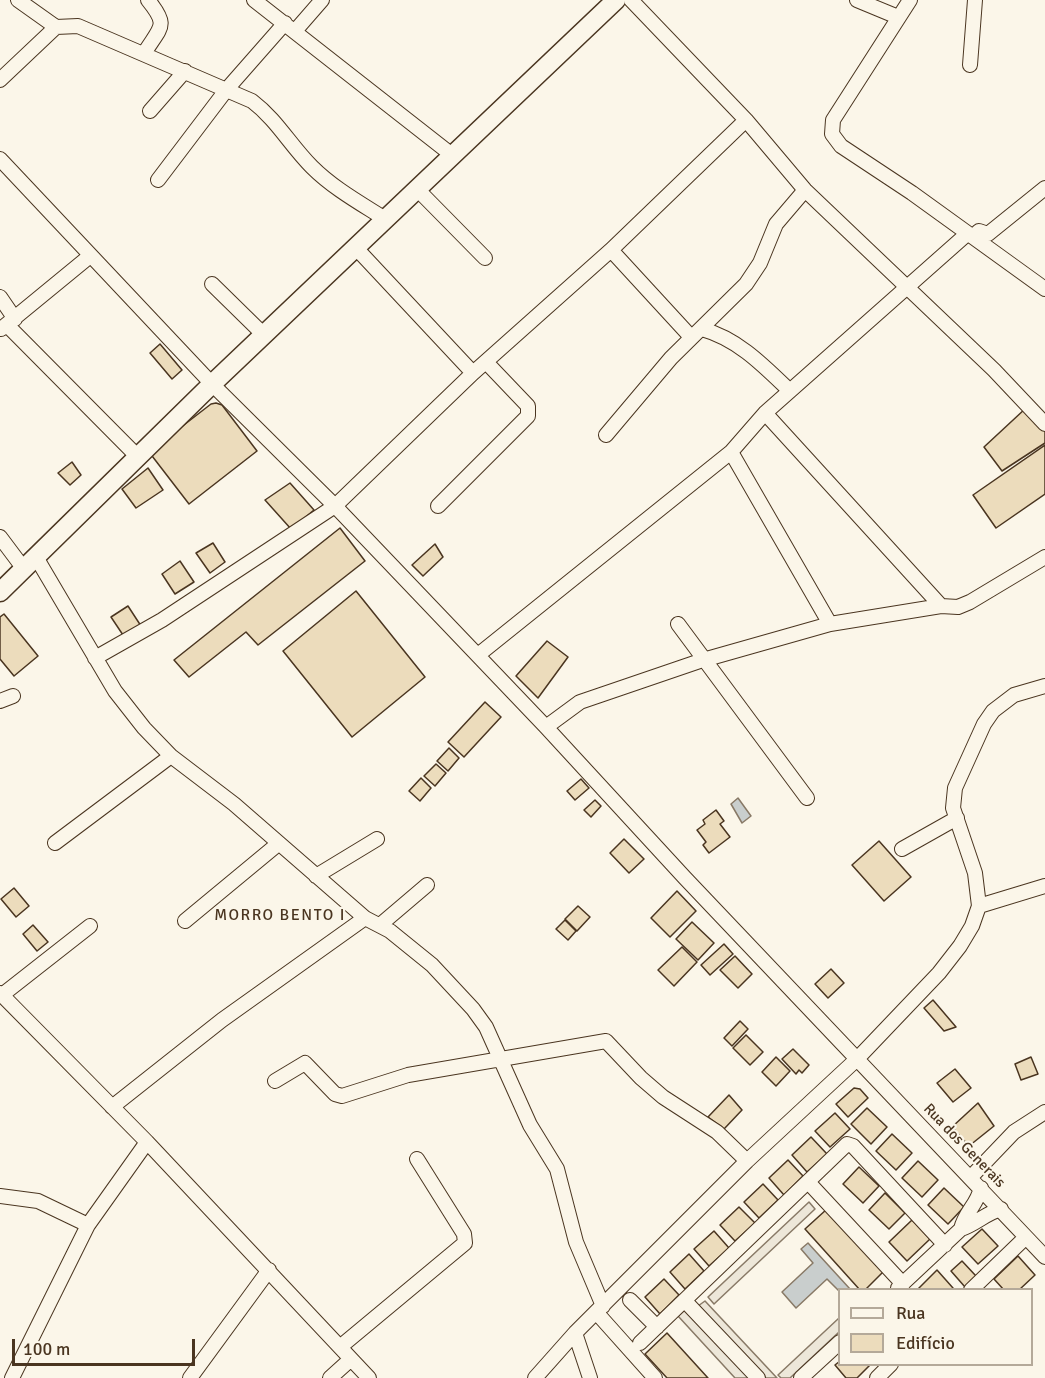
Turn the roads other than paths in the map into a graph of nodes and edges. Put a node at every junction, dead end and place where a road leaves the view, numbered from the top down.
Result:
1 (18, 0) edge
2 (147, 0) edge
3 (254, 0) edge
4 (322, 0) edge
5 (616, 0) edge
6 (631, 0) edge
7 (857, 0) edge
8 (910, 0) edge
9 (975, 0) edge
10 (898, 17) junction
11 (56, 27) junction
12 (290, 27) junction
13 (145, 52) junction
14 (970, 65) dead end
15 (185, 71) junction
16 (0, 80) edge
17 (226, 89) junction
18 (150, 111) dead end
19 (746, 120) junction
20 (452, 155) junction
21 (0, 159) edge
22 (158, 180) dead end
23 (1045, 188) edge
24 (417, 189) junction
25 (805, 190) junction
26 (385, 219) junction
27 (970, 236) junction
28 (356, 248) junction
29 (611, 250) junction
30 (90, 256) junction
31 (485, 258) dead end
32 (212, 284) dead end
33 (906, 287) junction
34 (1045, 289) edge
35 (0, 297) edge
36 (7, 325) edge
37 (696, 333) junction
38 (264, 336) junction
39 (486, 362) junction
40 (473, 373) junction
41 (212, 384) junction
42 (790, 391) junction
43 (765, 413) junction
44 (1045, 424) edge
45 (606, 435) dead end
46 (731, 452) junction
47 (138, 457) junction
48 (335, 506) junction
49 (438, 506) dead end
50 (0, 537) edge
51 (1045, 556) edge
52 (30, 563) junction
53 (0, 592) edge
54 (941, 606) junction
55 (678, 624) dead end
56 (830, 624) junction
57 (478, 655) junction
58 (95, 658) junction
59 (704, 660) junction
60 (1045, 686) edge
61 (546, 727) junction
62 (171, 756) junction
63 (807, 798) dead end
64 (957, 818) junction
65 (376, 839) dead end
66 (55, 843) dead end
67 (278, 844) junction
68 (902, 849) dead end
69 (316, 876) junction
70 (428, 885) dead end
71 (1045, 886) edge
72 (979, 906) junction
73 (365, 918) junction
74 (186, 921) dead end
75 (380, 925) junction
76 (90, 926) dead end
77 (1, 994) edge
78 (857, 1059) junction
79 (501, 1061) junction
80 (275, 1081) dead end
81 (112, 1107) junction
82 (1045, 1112) edge
83 (147, 1142) junction
84 (417, 1159) dead end
85 (747, 1161) junction
86 (971, 1177) junction
87 (809, 1183) junction
88 (981, 1188) junction
89 (0, 1196) edge
90 (1001, 1209) junction
91 (966, 1223) junction
92 (88, 1225) junction
93 (1026, 1237) junction
94 (945, 1245) junction
95 (1044, 1253) edge
96 (269, 1270) junction
97 (900, 1287) edge
98 (973, 1288) edge
99 (630, 1300) dead end
100 (685, 1301) junction
101 (600, 1309) junction
102 (657, 1327) junction
103 (575, 1333) junction
104 (640, 1343) dead end
105 (838, 1344) edge
106 (340, 1347) junction
107 (351, 1359) junction
108 (890, 1366) edge
109 (12, 1378) edge
110 (190, 1378) edge
111 (330, 1378) edge
112 (369, 1378) edge
113 (535, 1378) edge
114 (590, 1378) edge
115 (655, 1378) edge
116 (758, 1378) edge
117 (801, 1378) edge
118 (877, 1378) edge

1 - 11 street
2 - 13 street
3 - 12 street
4 - 12 street
5 - 20 main road
6 - 19 street
7 - 10 street
8 - 10 street
9 - 14 street
10 - 27 street
11 - 13 street
11 - 16 street
12 - 17 street
12 - 20 street
13 - 15 street
15 - 17 street
15 - 18 street
17 - 22 street
17 - 26 street
19 - 25 street
19 - 29 street
20 - 24 main road
21 - 30 street, Rua dos Generais
23 - 27 street
24 - 26 main road
24 - 31 street
25 - 33 street
25 - 37 street
26 - 28 main road
27 - 33 street
27 - 34 street
28 - 38 main road
28 - 40 street
29 - 37 street
29 - 39 street
30 - 36 street
30 - 41 street, Rua dos Generais
32 - 38 street
33 - 42 street
33 - 44 street
35 - 36 street
36 - 47 street
37 - 42 street
37 - 45 street
38 - 41 main road
39 - 40 street
39 - 49 street
40 - 48 street
41 - 47 main road
41 - 48 street, Rua dos Generais
42 - 43 street
43 - 46 street
43 - 54 street
46 - 56 street
46 - 57 street
47 - 52 main road
48 - 57 street, Rua dos Generais
48 - 58 street
50 - 52 street
51 - 54 street
52 - 53 main road
52 - 58 street
54 - 56 street
55 - 59 street
56 - 59 street
57 - 61 street, Rua dos Generais
58 - 62 street
59 - 61 street
59 - 63 street
60 - 64 street
61 - 78 street, Rua dos Generais
62 - 66 street
62 - 67 street
64 - 68 street
64 - 72 street
65 - 69 street
67 - 69 street
67 - 74 street
69 - 73 street
70 - 75 street
71 - 72 street
72 - 78 street
73 - 75 street
73 - 81 street
75 - 79 street
76 - 77 street
77 - 81 street
78 - 85 street
78 - 86 street, Rua dos Generais
79 - 80 street
79 - 85 street
79 - 101 street
81 - 83 street
82 - 86 street
83 - 92 street
83 - 96 street
84 - 106 street
85 - 101 street
86 - 88 street, Rua dos Generais
87 - 94 street
87 - 97 street
87 - 100 street
88 - 90 street, Rua dos Generais
88 - 91 street
89 - 92 street
90 - 91 street
90 - 93 street, Rua dos Generais
91 - 94 street
92 - 109 street
93 - 95 street, Rua dos Generais
93 - 98 street
94 - 97 street
96 - 106 street
96 - 110 street
99 - 102 street
100 - 102 street
100 - 116 street
101 - 103 street
101 - 115 street
102 - 104 street
103 - 113 street
103 - 114 street
105 - 117 street
106 - 107 street
107 - 111 street
107 - 112 street
108 - 118 street

